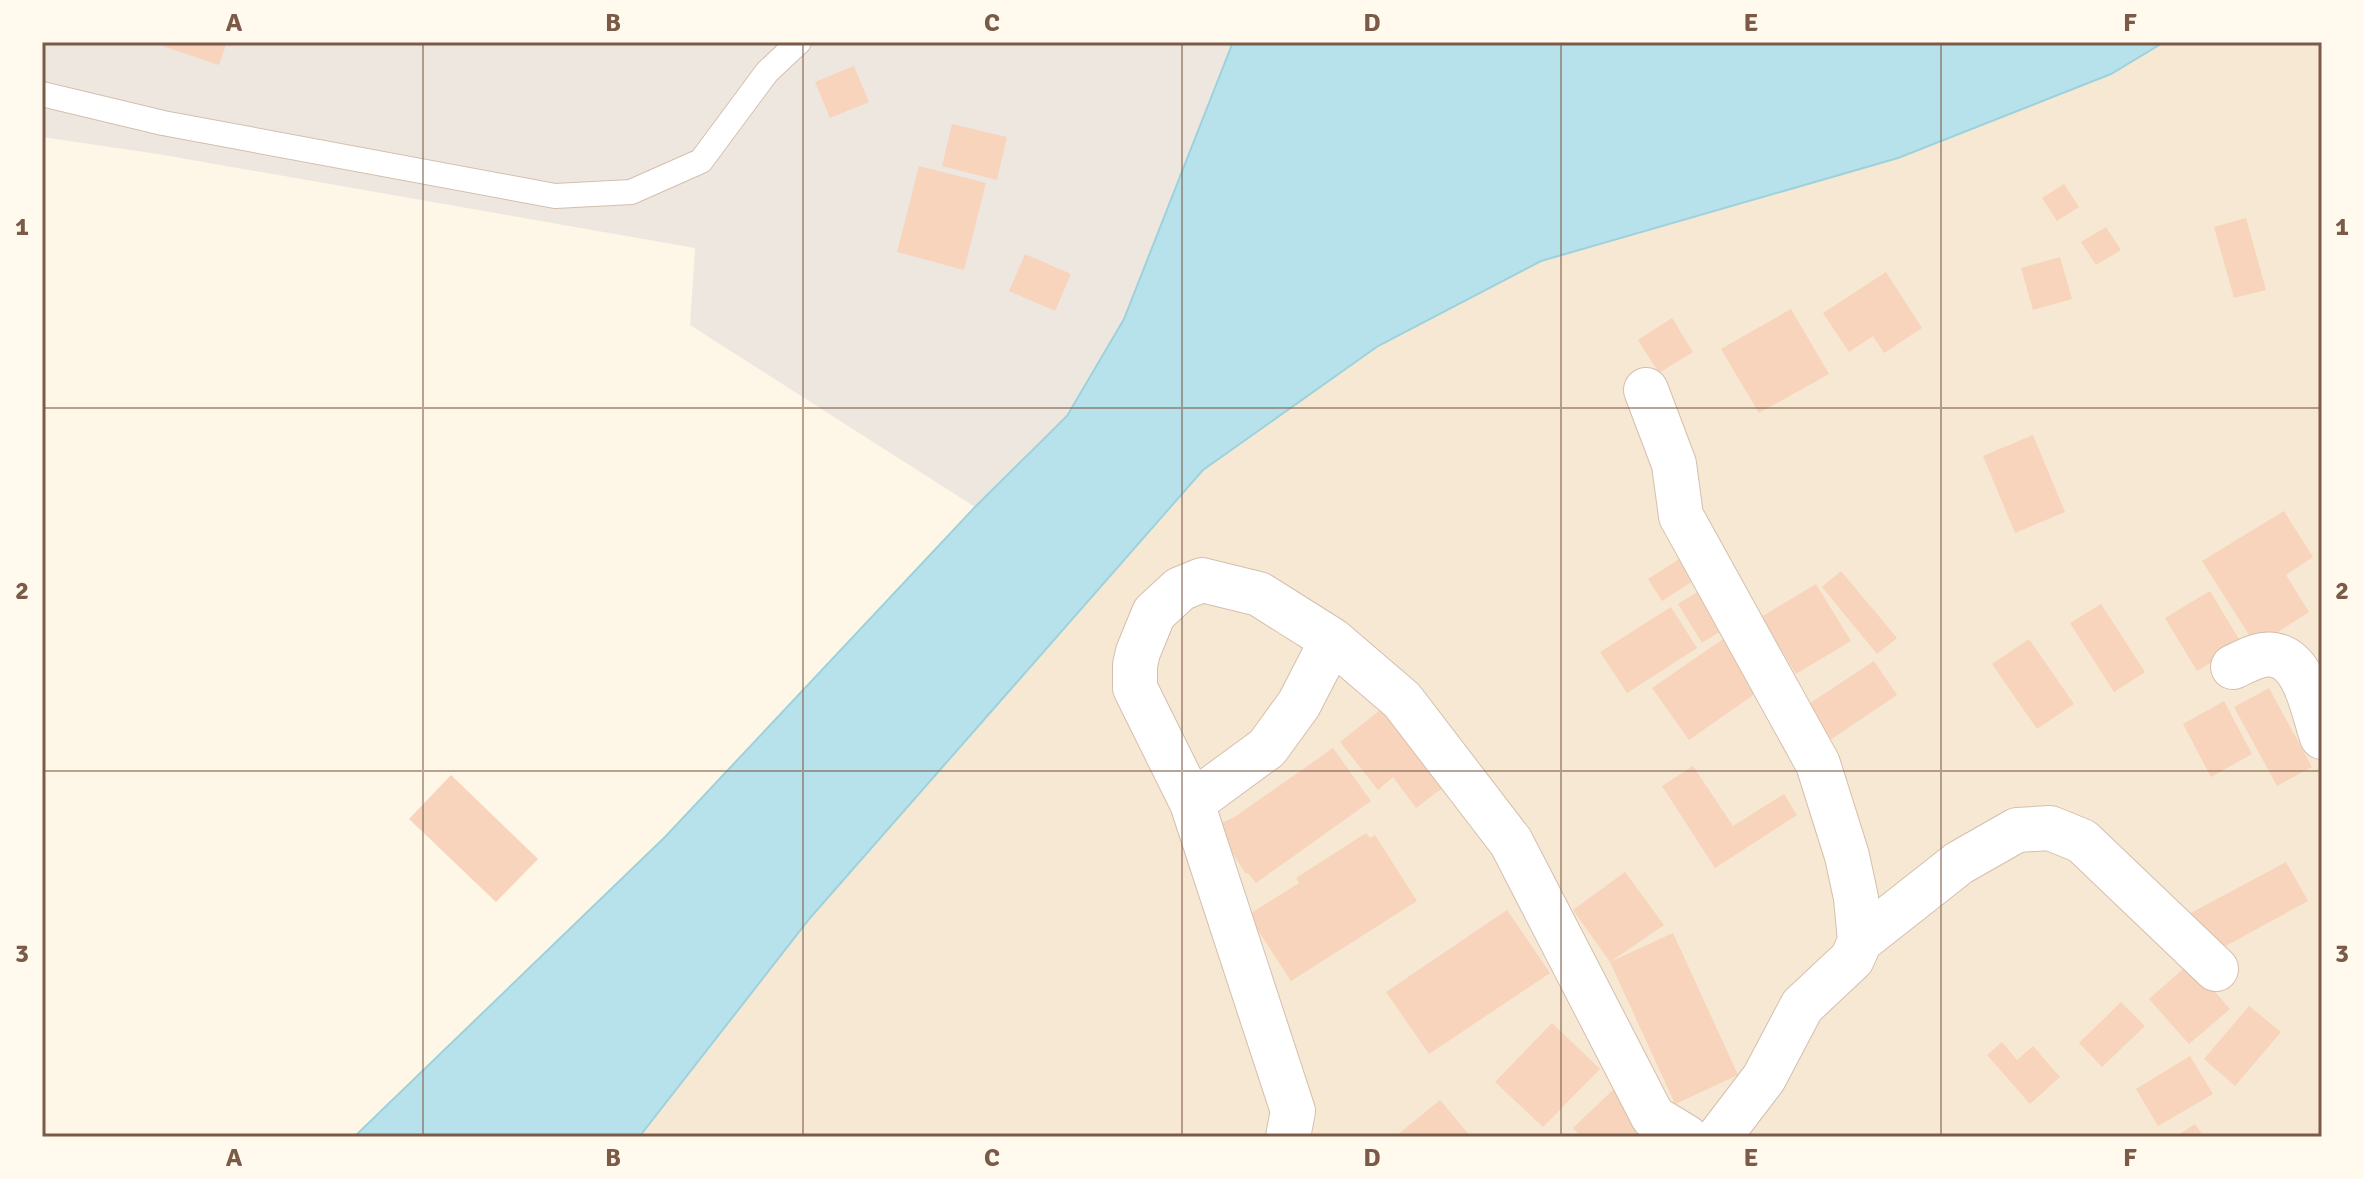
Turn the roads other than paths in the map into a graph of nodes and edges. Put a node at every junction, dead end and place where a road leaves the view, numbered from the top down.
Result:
1 (799, 42) edge
2 (42, 94) edge
3 (1646, 390) dead end
4 (1332, 640) junction
5 (2233, 667) dead end
6 (2322, 737) edge
7 (1192, 803) junction
8 (1860, 941) junction
9 (2216, 969) dead end
10 (1288, 1137) edge
11 (1686, 1137) edge
12 (1719, 1137) edge

1 - 2 lane
3 - 8 street
4 - 7 street
4 - 7 street
4 - 11 street
5 - 6 street
7 - 10 street
8 - 9 street
8 - 12 street

